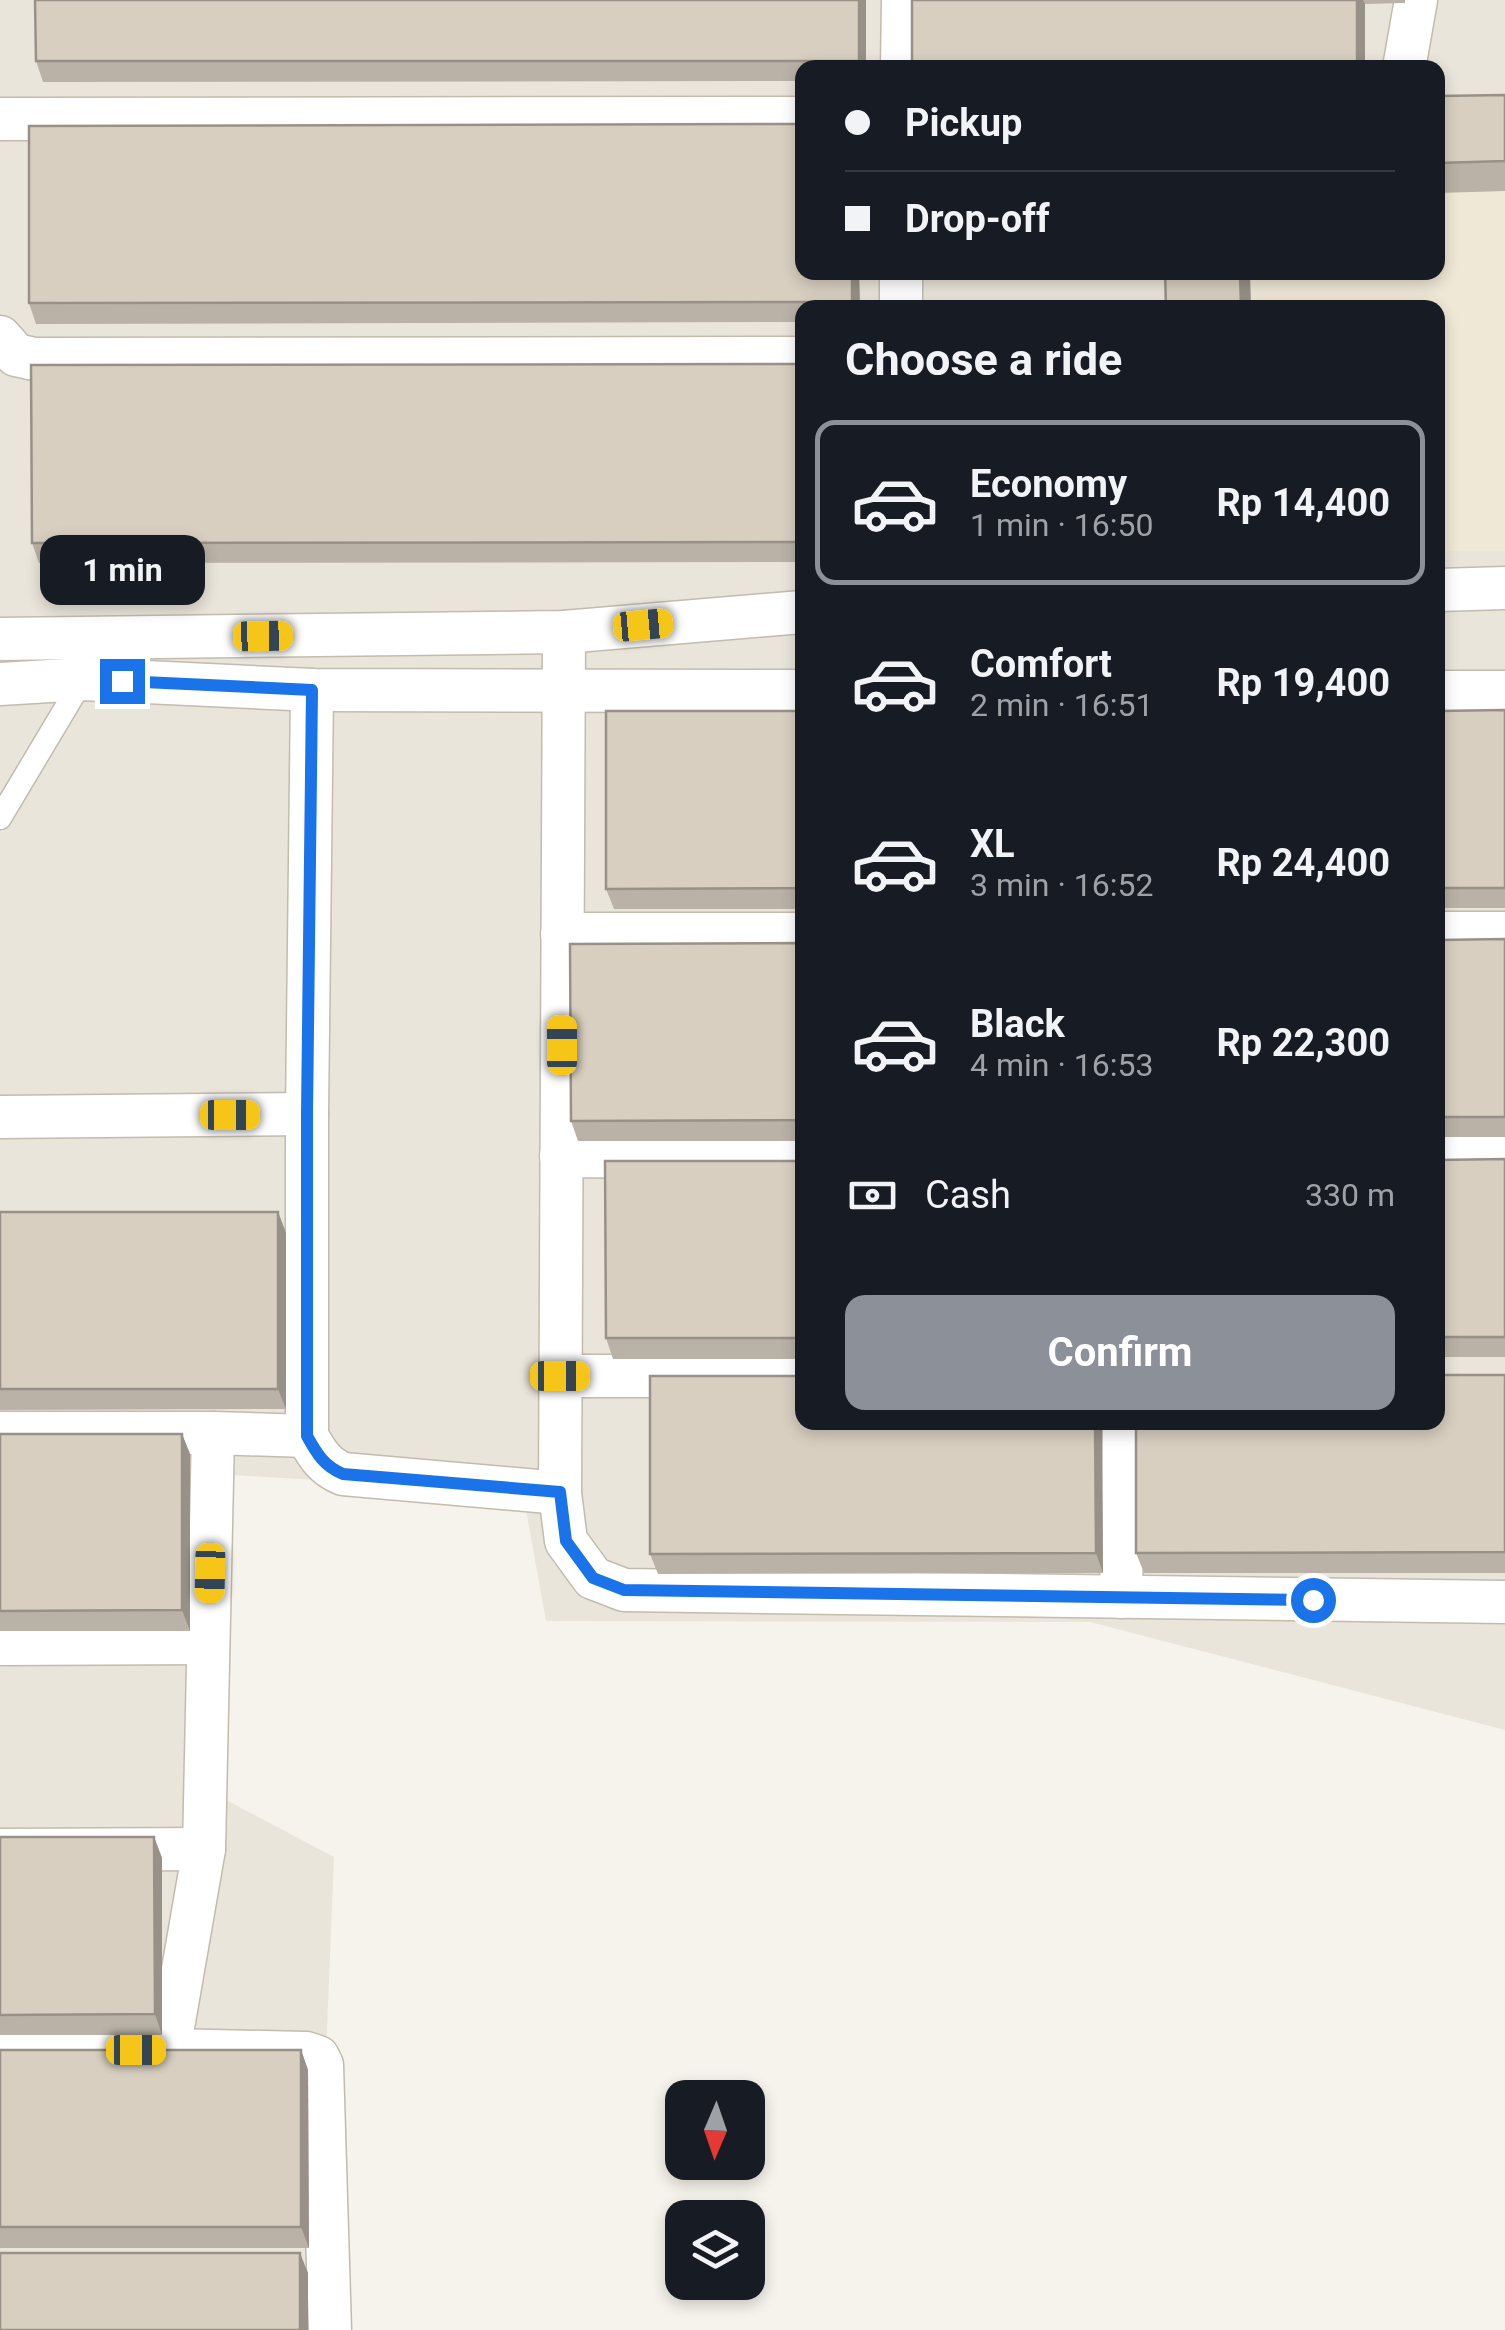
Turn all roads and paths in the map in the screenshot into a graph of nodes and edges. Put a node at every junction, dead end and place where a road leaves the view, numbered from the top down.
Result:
1 (902, 0) edge
2 (1416, 0) edge
3 (902, 60) edge
4 (1405, 60) edge
5 (0, 118) edge
6 (795, 118) edge
7 (0, 337) edge
8 (795, 358) edge
9 (1505, 588) edge
10 (1445, 590) edge
11 (795, 613) edge
12 (564, 632) junction
13 (0, 640) edge
14 (84, 679) junction
15 (0, 684) edge
16 (312, 690) junction
17 (564, 690) junction
18 (795, 691) edge
19 (1445, 692) edge
20 (1505, 692) edge
21 (0, 818) edge
22 (1505, 932) edge
23 (1445, 933) edge
24 (562, 934) junction
25 (795, 934) edge
26 (307, 1114) junction
27 (0, 1117) edge
28 (561, 1156) junction
29 (795, 1158) edge
30 (1445, 1158) edge
31 (1505, 1158) edge
32 (560, 1376) junction
33 (795, 1376) edge
34 (1124, 1430) edge
35 (0, 1433) edge
36 (213, 1433) junction
37 (307, 1436) junction
38 (560, 1492) junction
39 (1121, 1597) junction
40 (1505, 1602) edge
41 (208, 1643) junction
42 (0, 1644) edge
43 (204, 1849) junction
44 (0, 1850) edge
45 (170, 2050) junction
46 (0, 2051) edge
47 (330, 2330) edge

1 - 3 street
2 - 4 street
5 - 6 street
7 - 8 street
9 - 10 street
11 - 12 street
12 - 13 street
12 - 17 street
14 - 15 street
14 - 16 street
14 - 21 lane
16 - 17 street
16 - 26 street
17 - 18 street
17 - 24 street
19 - 20 street
22 - 23 street
24 - 25 street
24 - 28 street
26 - 27 street
26 - 37 street
28 - 29 street
28 - 32 street
30 - 31 street
32 - 33 street
32 - 38 street
34 - 39 street
35 - 36 street
36 - 37 street
36 - 41 street
37 - 38 street
38 - 39 street
39 - 40 street
41 - 42 street
41 - 43 street
43 - 44 street
43 - 45 street
45 - 46 street
45 - 47 street

